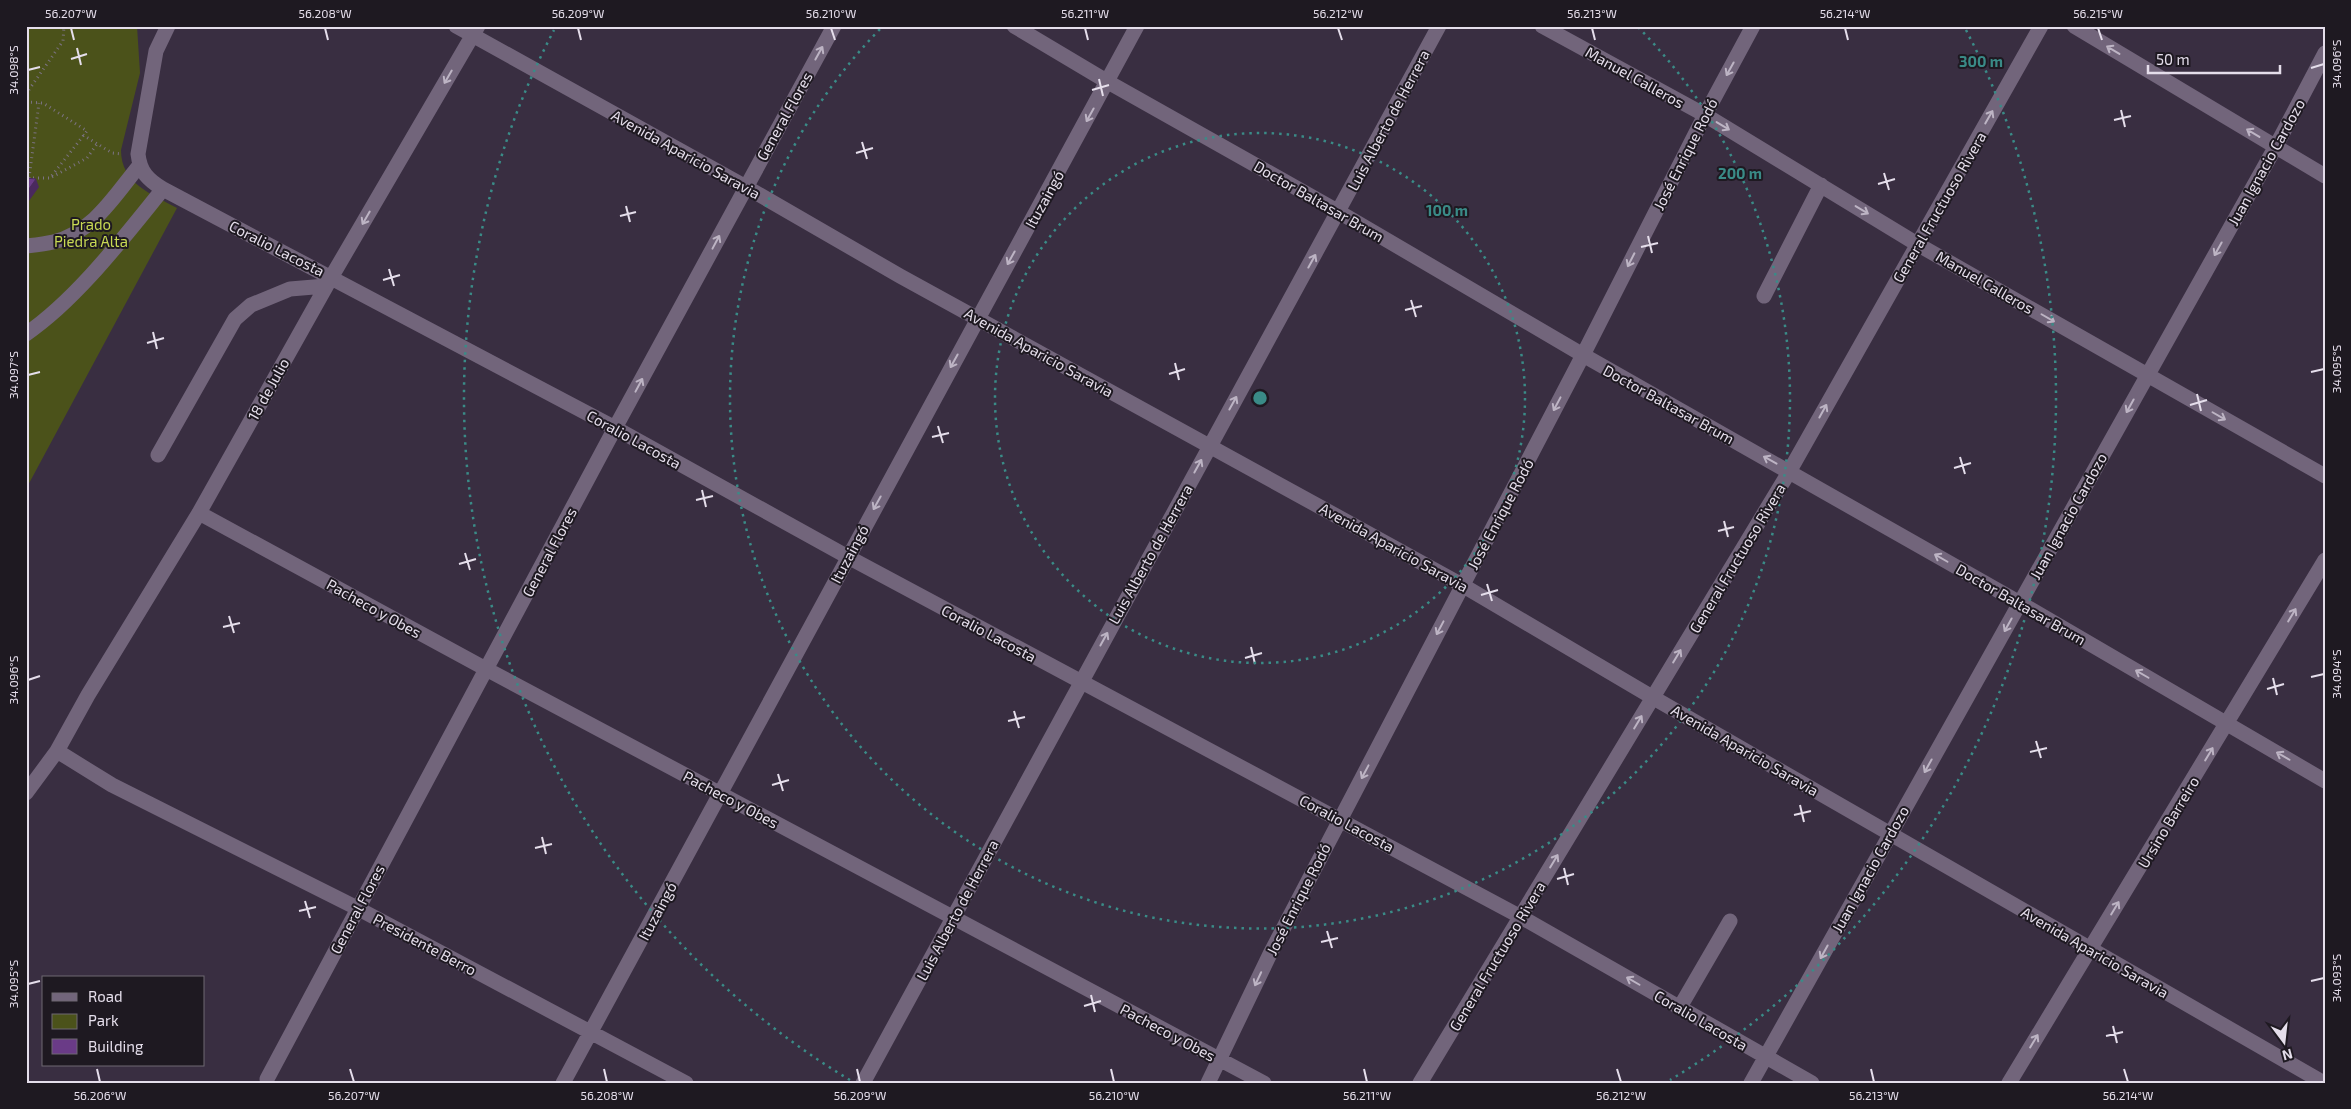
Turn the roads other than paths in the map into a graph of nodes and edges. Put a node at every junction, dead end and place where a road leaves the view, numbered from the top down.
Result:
1 (168, 26) edge
2 (456, 26) edge
3 (834, 26) edge
4 (1014, 26) edge
5 (1137, 26) edge
6 (1439, 26) edge
7 (1542, 26) edge
8 (1753, 26) edge
9 (2041, 26) edge
10 (2074, 26) edge
11 (475, 31) edge
12 (2325, 53) edge
13 (1108, 82) junction
14 (1705, 115) junction
15 (2276, 146) junction
16 (138, 160) junction
17 (2325, 176) edge
18 (1821, 185) junction
19 (746, 187) junction
20 (164, 189) junction
21 (1339, 212) junction
22 (1917, 244) junction
23 (26, 246) edge
24 (329, 281) junction
25 (1764, 296) dead end
26 (978, 318) junction
27 (26, 334) edge
28 (1582, 355) junction
29 (2147, 375) junction
30 (615, 428) junction
31 (1210, 445) junction
32 (158, 455) dead end
33 (1790, 472) junction
34 (2325, 476) edge
35 (199, 513) junction
36 (848, 557) junction
37 (2325, 560) edge
38 (1462, 585) junction
39 (2020, 603) junction
40 (486, 669) junction
41 (1080, 682) junction
42 (1652, 698) junction
43 (2227, 724) junction
44 (57, 751) junction
45 (2325, 781) edge
46 (26, 793) edge
47 (720, 794) junction
48 (1340, 820) junction
49 (1890, 833) junction
50 (357, 908) junction
51 (1521, 916) junction
52 (953, 917) junction
53 (1730, 921) dead end
54 (2090, 950) junction
55 (1680, 1007) junction
56 (592, 1032) junction
57 (1765, 1056) junction
58 (1220, 1060) junction
59 (267, 1079) dead end
60 (563, 1083) edge
61 (686, 1083) edge
62 (863, 1083) edge
63 (1208, 1083) edge
64 (1264, 1083) edge
65 (1420, 1083) edge
66 (1751, 1083) edge
67 (1812, 1083) edge
68 (2009, 1083) edge
69 (2324, 1083) edge

1 - 16 street
2 - 11 street, Avenida Aparicio Saravia
19 -> 3 street, General Flores
4 - 13 street, Doctor Baltasar Brum
5 - 13 street, Ituzaingó
6 - 21 street, Luis Alberto de Herrera
7 - 14 street, Manuel Calleros
8 -> 14 street, José Enrique Rodó
22 -> 9 street, General Fructuoso Rivera
15 -> 10 street
11 - 19 street, Avenida Aparicio Saravia
11 -> 24 street, 18 de Julio
12 - 15 street, Juan Ignacio Cardozo
13 - 21 street, Doctor Baltasar Brum
13 -> 26 street, Ituzaingó
14 -> 18 street, Manuel Calleros
14 -> 28 street, José Enrique Rodó
15 - 17 street
15 -> 29 street, Juan Ignacio Cardozo
16 - 20 street, Coralio Lacosta
16 - 23 street
18 -> 22 street, Manuel Calleros
18 - 25 street
19 - 26 street, Avenida Aparicio Saravia
30 -> 19 street, General Flores
20 - 24 street, Coralio Lacosta
20 - 27 street
21 - 28 street, Doctor Baltasar Brum
31 -> 21 street, Luis Alberto de Herrera
22 -> 29 street, Manuel Calleros
33 -> 22 street, General Fructuoso Rivera
24 - 30 street, Coralio Lacosta
24 - 32 street
24 - 35 street, 18 de Julio
26 - 31 street, Avenida Aparicio Saravia
26 -> 36 street, Ituzaingó
33 -> 28 street, Doctor Baltasar Brum
28 -> 38 street, José Enrique Rodó
29 -> 34 street, Manuel Calleros
29 -> 39 street, Juan Ignacio Cardozo
30 - 36 street, Coralio Lacosta
30 - 40 street, General Flores
31 - 38 street, Avenida Aparicio Saravia
41 -> 31 street, Luis Alberto de Herrera
39 -> 33 street, Doctor Baltasar Brum
42 -> 33 street, General Fructuoso Rivera
35 - 40 street, Pacheco y Obes
35 - 44 street, 18 de Julio
36 - 41 street, Coralio Lacosta
36 - 47 street, Ituzaingó
43 -> 37 street, Ursino Barreiro
38 - 42 street, Avenida Aparicio Saravia
38 -> 48 street, José Enrique Rodó
43 -> 39 street, Doctor Baltasar Brum
39 -> 49 street, Juan Ignacio Cardozo
40 - 47 street, Pacheco y Obes
40 - 50 street, General Flores
41 - 48 street, Coralio Lacosta
41 - 52 street, Luis Alberto de Herrera
42 - 49 street, Avenida Aparicio Saravia
51 -> 42 street, General Fructuoso Rivera
45 -> 43 street, Doctor Baltasar Brum
54 -> 43 street, Ursino Barreiro
44 - 46 street, 18 de Julio
44 - 50 street, Presidente Berro
47 - 52 street, Pacheco y Obes
47 - 56 street, Ituzaingó
48 - 51 street, Coralio Lacosta
48 -> 58 street, José Enrique Rodó
49 - 54 street, Avenida Aparicio Saravia
49 -> 57 street, Juan Ignacio Cardozo
50 - 56 street, Presidente Berro
50 - 59 street, General Flores
55 -> 51 street, Coralio Lacosta
51 - 65 street, General Fructuoso Rivera
52 - 58 street, Pacheco y Obes
52 - 62 street, Luis Alberto de Herrera
53 - 55 street
68 -> 54 street, Ursino Barreiro
54 - 69 street, Avenida Aparicio Saravia
55 - 57 street, Coralio Lacosta
56 - 60 street, Ituzaingó
56 - 61 street, Presidente Berro
57 - 66 street, Juan Ignacio Cardozo
57 - 67 street, Coralio Lacosta
58 - 63 street, José Enrique Rodó
58 - 64 street, Pacheco y Obes

